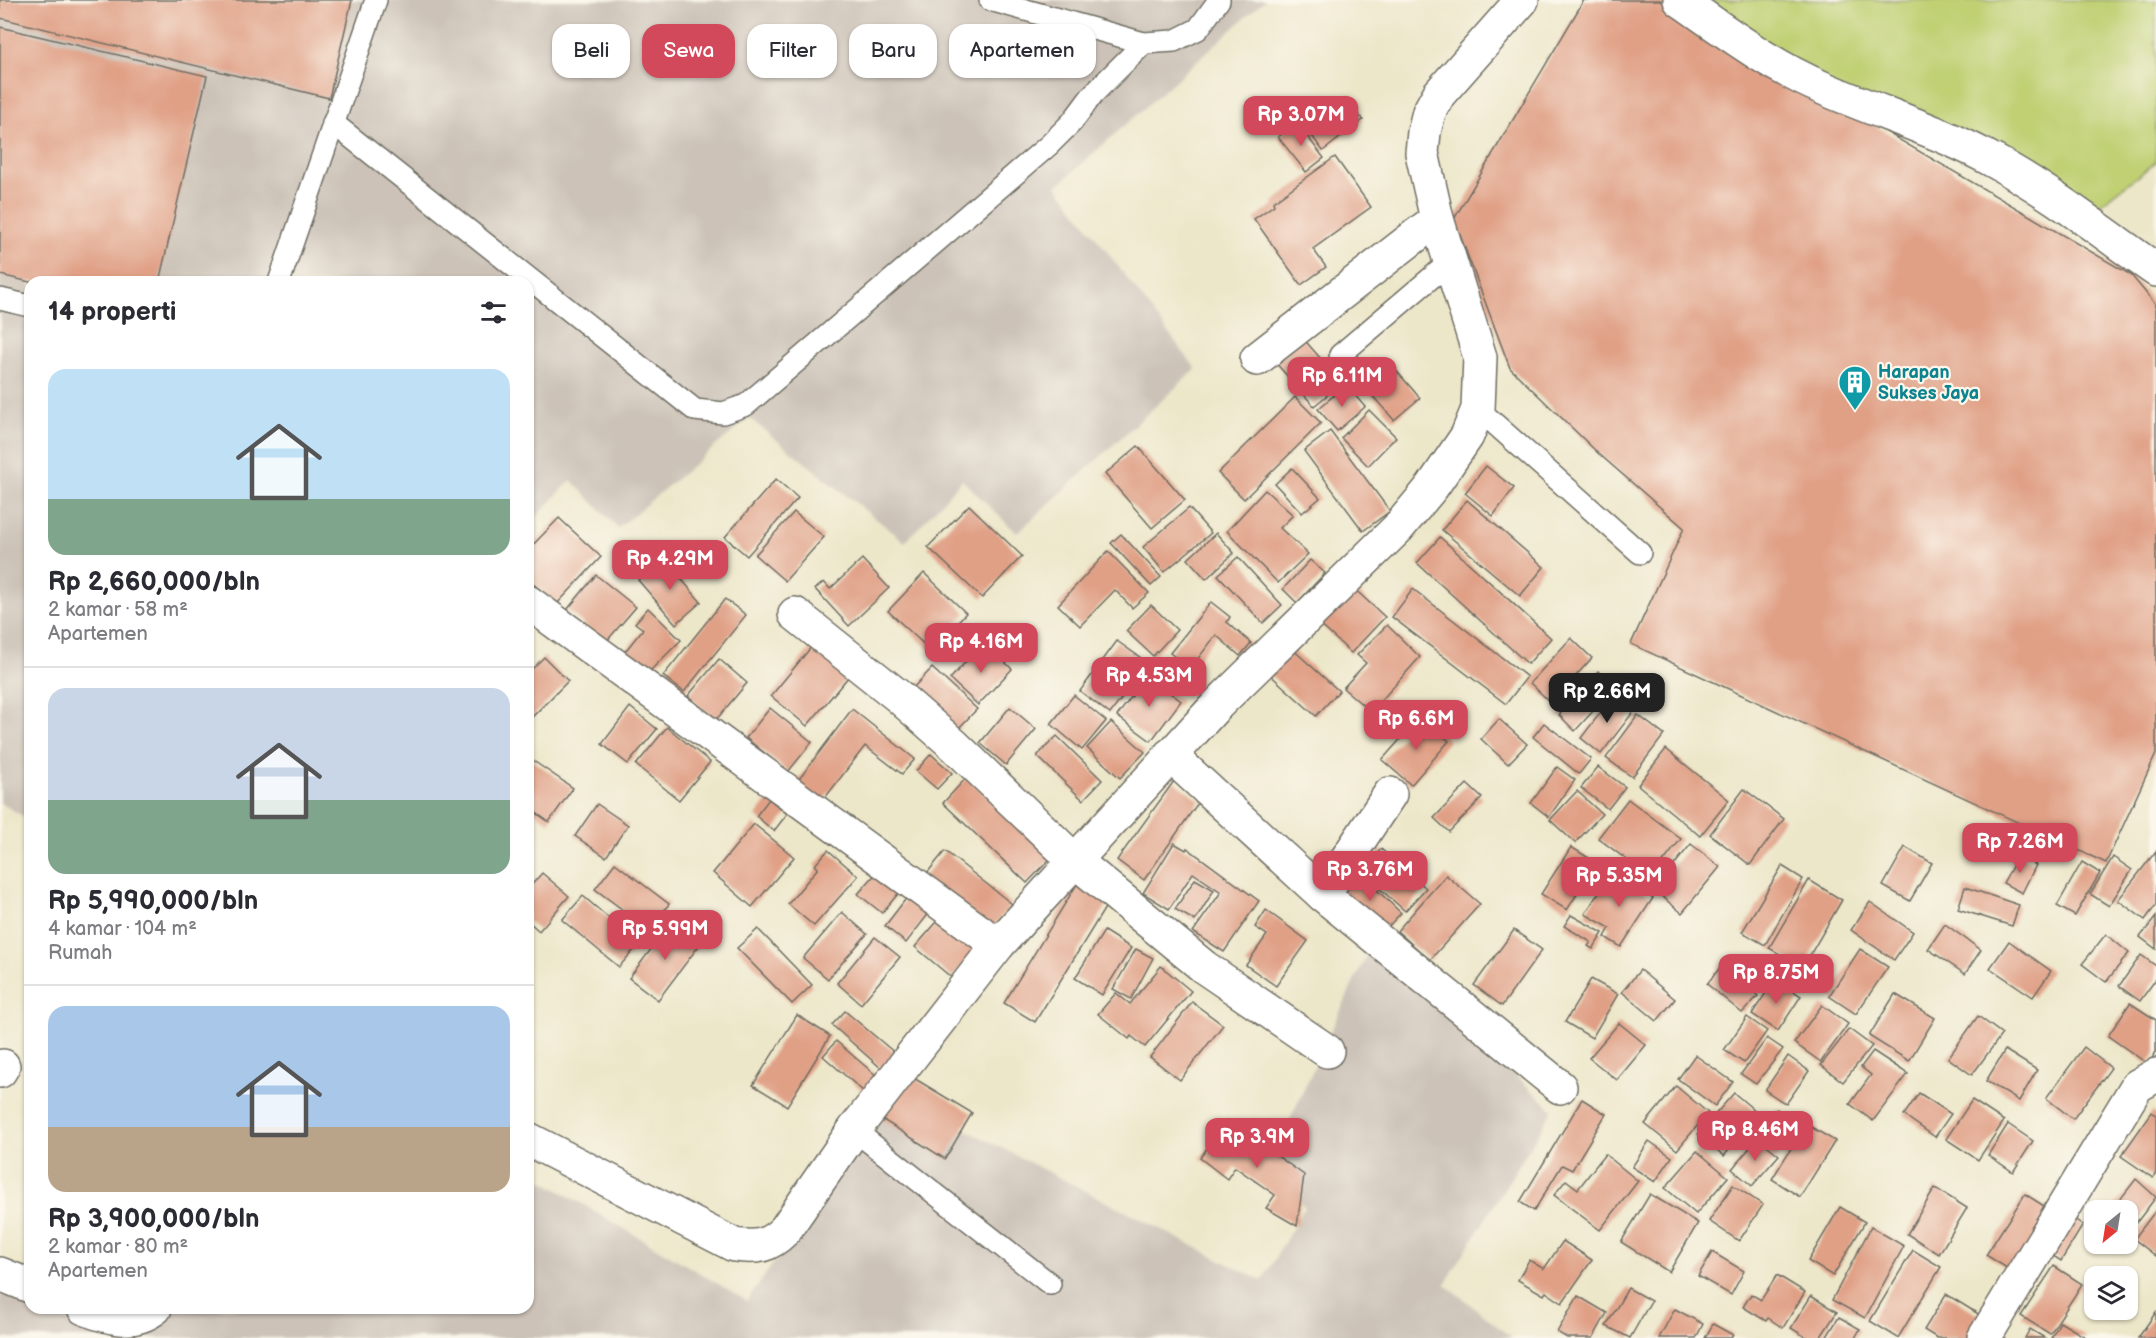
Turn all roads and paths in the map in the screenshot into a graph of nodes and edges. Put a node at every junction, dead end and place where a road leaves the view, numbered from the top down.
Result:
1 (376, 0) edge
2 (990, 0) edge
3 (1219, 0) edge
4 (1522, 0) edge
5 (1680, 0) edge
6 (1144, 43) junction
7 (333, 123) junction
8 (1437, 219) junction
9 (1451, 261) junction
10 (2156, 270) edge
11 (281, 276) edge
12 (526, 276) edge
13 (534, 282) edge
14 (0, 299) edge
15 (24, 305) edge
16 (1340, 355) dead end
17 (1257, 359) dead end
18 (1478, 409) junction
19 (1640, 553) dead end
20 (534, 606) edge
21 (795, 614) dead end
22 (1170, 755) junction
23 (1390, 794) dead end
24 (1074, 860) junction
25 (1323, 896) junction
26 (998, 945) junction
27 (1327, 1051) dead end
28 (2156, 1075) edge
29 (1560, 1087) dead end
30 (854, 1130) junction
31 (534, 1142) edge
32 (0, 1274) edge
33 (24, 1284) edge
34 (1050, 1284) dead end
35 (105, 1314) edge
36 (145, 1314) edge
37 (1984, 1338) edge

1 - 7 lane
2 - 6 lane
3 - 6 lane
4 - 8 street
5 - 10 street
6 - 13 lane
7 - 11 lane
7 - 12 lane
8 - 9 street
8 - 17 street
9 - 16 lane
9 - 18 street
14 - 15 lane
18 - 19 lane
18 - 22 street
20 - 26 street
21 - 24 street
22 - 24 street
22 - 25 street
23 - 25 street
24 - 26 street
24 - 27 street
25 - 29 street
26 - 30 street
28 - 37 street
30 - 31 street
30 - 34 lane
32 - 33 street
35 - 36 street

